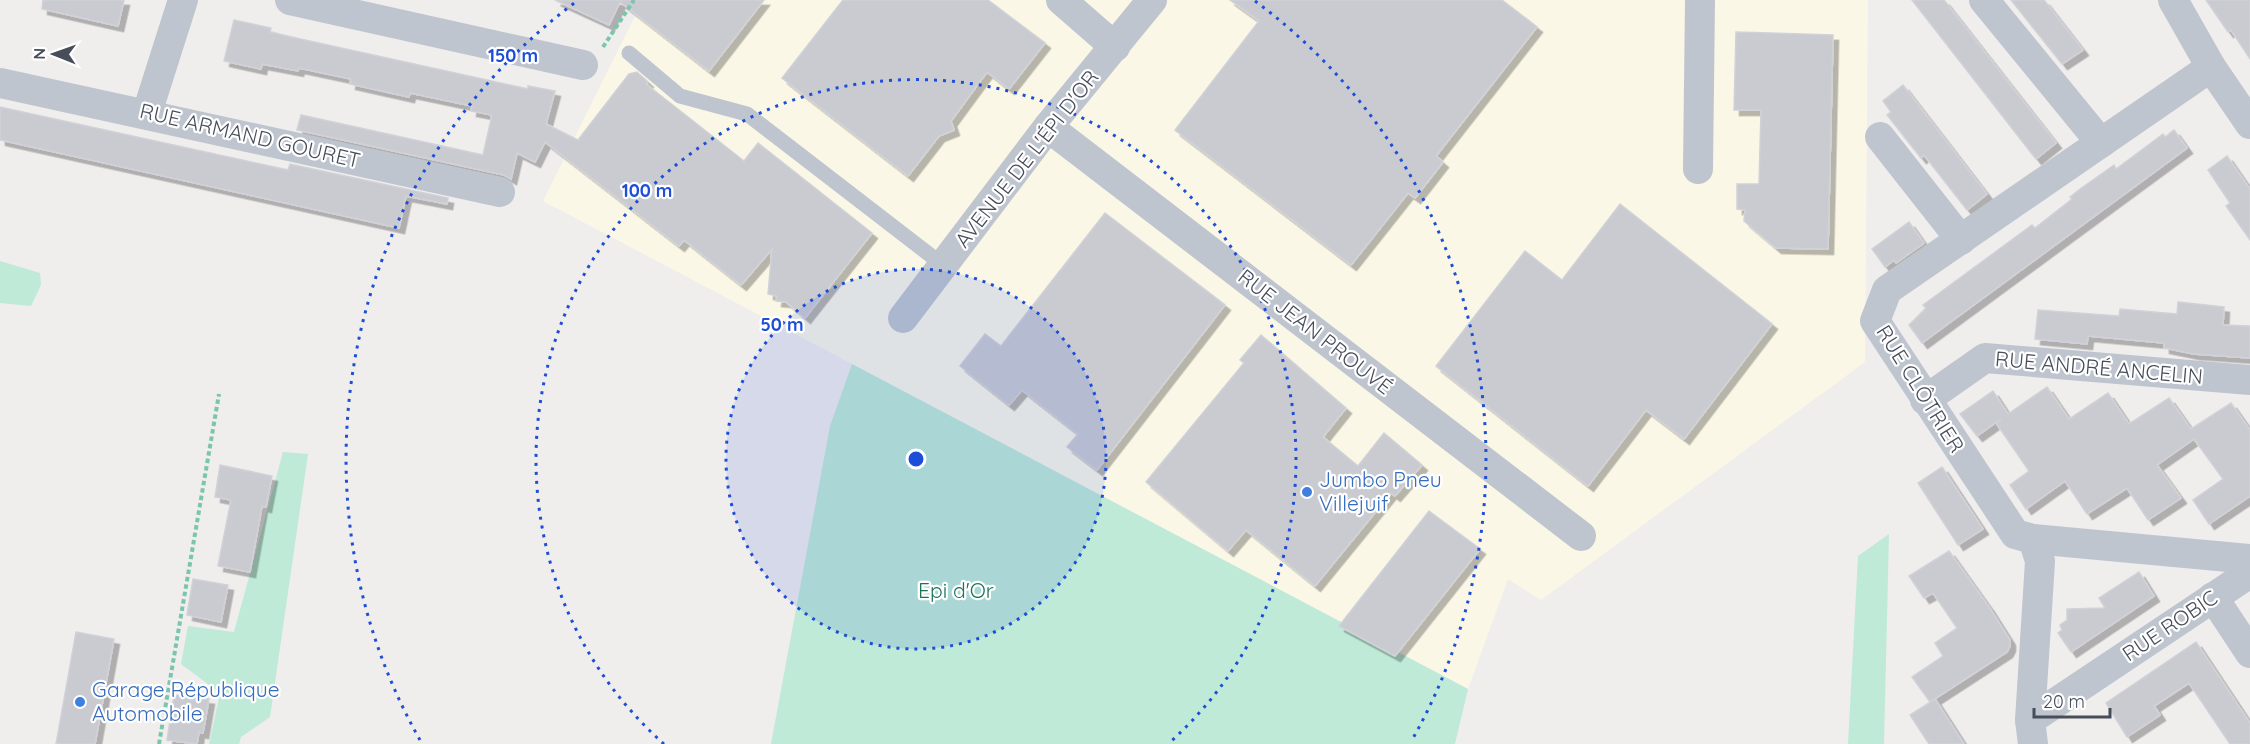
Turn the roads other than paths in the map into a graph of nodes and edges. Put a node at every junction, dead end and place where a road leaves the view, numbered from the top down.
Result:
1 (183, 0) edge
2 (290, 0) edge
3 (1061, 0) edge
4 (1152, 0) edge
5 (1700, 0) edge
6 (1984, 0) edge
7 (2173, 0) edge
8 (1115, 47) junction
9 (629, 53) dead end
10 (593, 56) road end
11 (2211, 66) junction
12 (0, 83) edge
13 (147, 113) junction
14 (2250, 124) edge
15 (1048, 127) junction
16 (1880, 137) dead end
17 (2101, 143) junction
18 (1698, 169) dead end
19 (500, 192) dead end
20 (1961, 240) junction
21 (943, 265) junction
22 (903, 318) dead end
23 (2250, 380) edge
24 (1925, 400) junction
25 (1581, 536) dead end
26 (2033, 539) junction
27 (2250, 559) edge
28 (2250, 573) edge
29 (2213, 597) junction
30 (2250, 653) edge
31 (2031, 732) edge

1 - 13 street
2 - 10 street
3 - 8 street
4 - 8 street, AVENUE DE L'ÉPI D'OR
5 - 18 street
6 - 17 street
7 - 11 street
8 - 15 street, AVENUE DE L'ÉPI D'OR
9 - 21 lane
11 - 14 street
11 - 17 street, RUE CLÔTRIER
12 - 13 street, RUE ARMAND GOURET
13 - 19 street, RUE ARMAND GOURET
15 - 21 street, AVENUE DE L'ÉPI D'OR
15 - 25 street, RUE JEAN PROUVÉ
16 - 20 street
17 - 20 street, RUE CLÔTRIER
20 - 24 street, RUE CLÔTRIER
21 - 22 street, AVENUE DE L'ÉPI D'OR
23 - 24 street, RUE ANDRÉ ANCELIN
24 - 26 street, RUE CLÔTRIER
26 - 27 street
26 - 31 street
28 - 29 street, RUE ROBIC
29 - 30 street
29 - 31 street, RUE ROBIC

